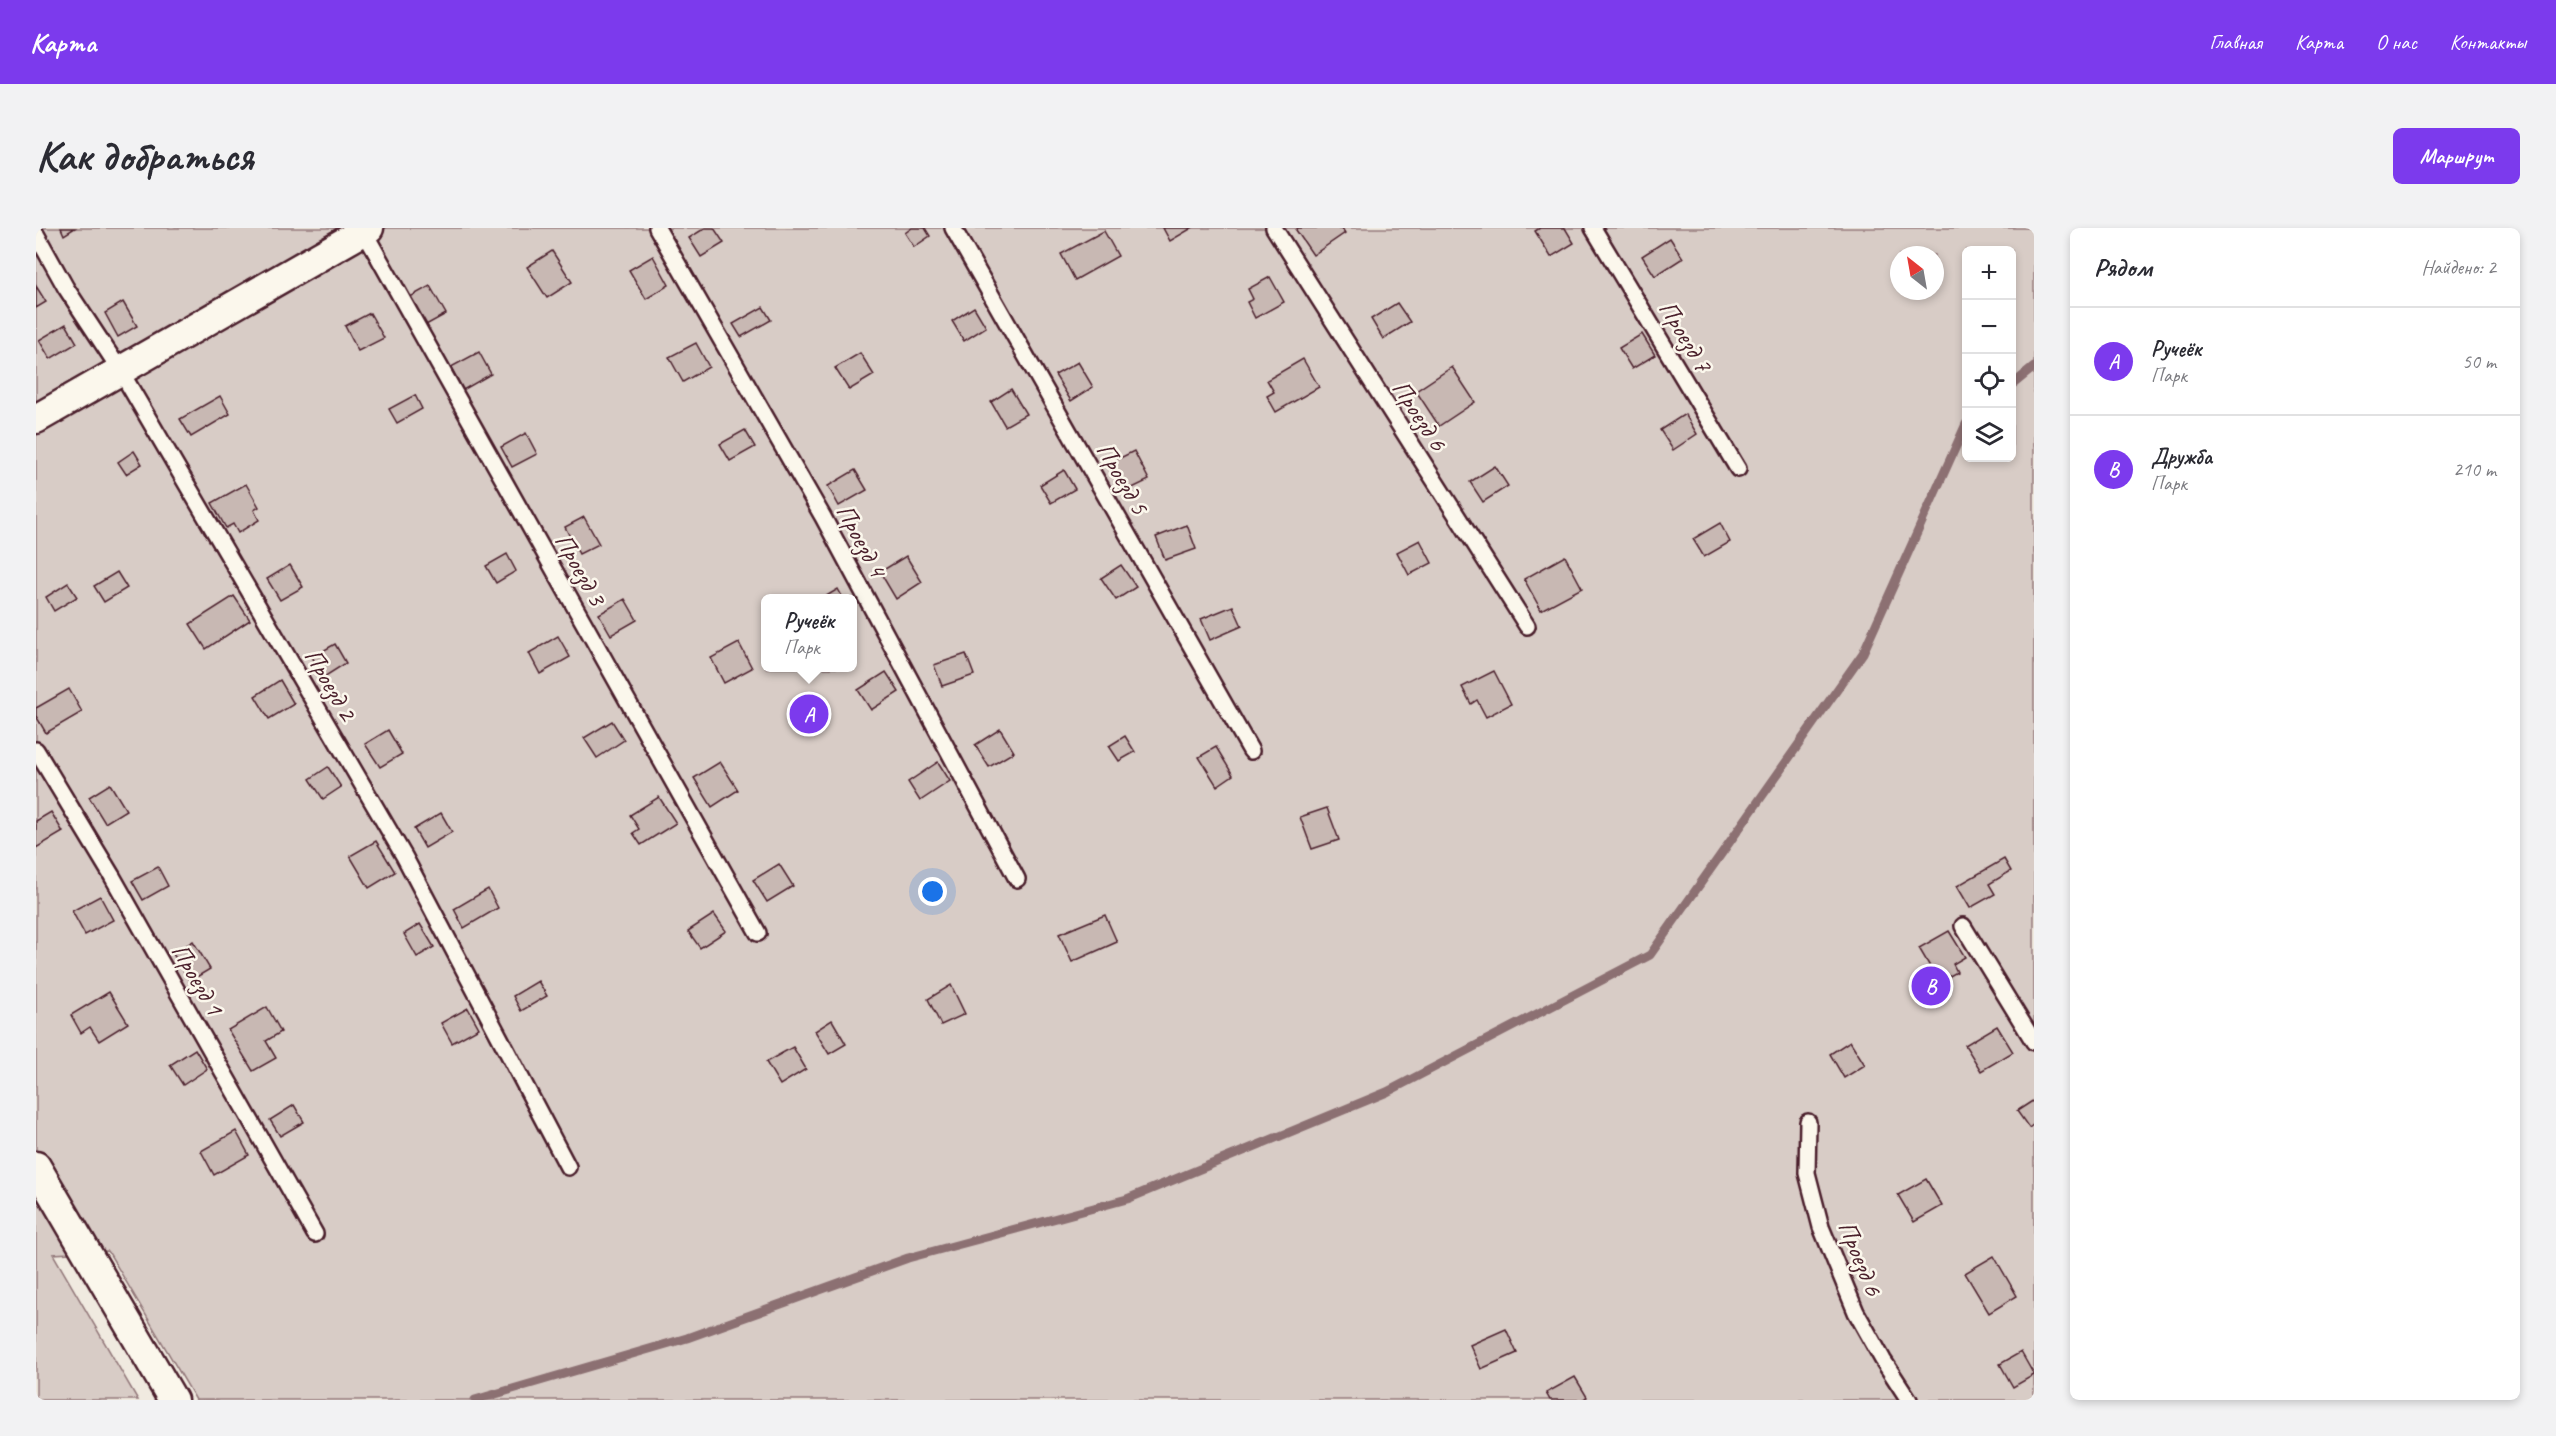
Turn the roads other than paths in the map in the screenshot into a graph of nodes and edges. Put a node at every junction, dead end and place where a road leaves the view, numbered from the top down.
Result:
1 (657, 228) edge
2 (953, 228) edge
3 (1274, 228) edge
4 (1593, 228) edge
5 (365, 229) edge
6 (36, 234) edge
7 (120, 370) junction
8 (36, 419) edge
9 (1738, 469) dead end
10 (1527, 626) dead end
11 (36, 750) edge
12 (1251, 752) dead end
13 (1017, 879) dead end
14 (1964, 926) dead end
15 (758, 933) dead end
16 (2034, 1042) edge
17 (1808, 1122) dead end
18 (36, 1166) edge
19 (568, 1167) dead end
20 (315, 1234) dead end
21 (173, 1400) edge
22 (1909, 1400) edge

1 - 13 lane, Проезд 4
2 - 12 lane, Проезд 5
3 - 10 lane, Проезд 6
4 - 9 lane, Проезд 7
5 - 7 street
5 - 15 lane, Проезд 3
6 - 7 lane, Проезд 2
7 - 8 street
7 - 19 lane, Проезд 2
11 - 20 lane, Проезд 1
14 - 16 lane
17 - 22 lane, Проезд 6
18 - 21 street

